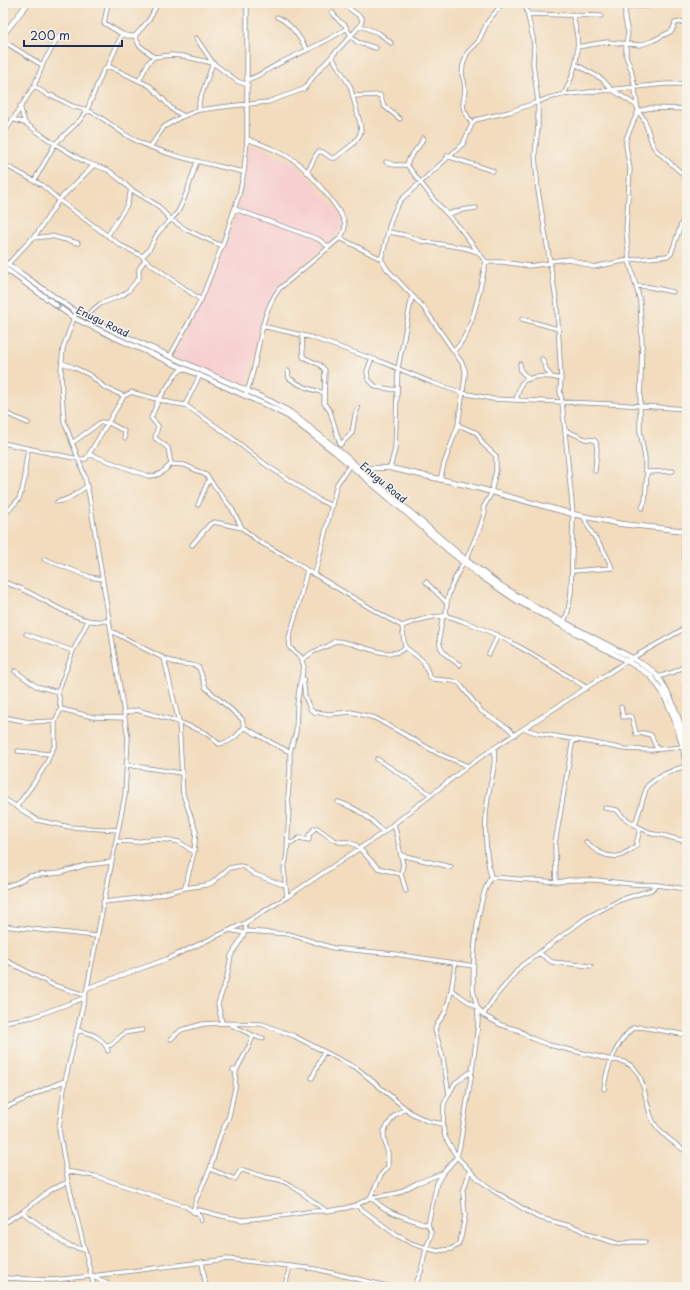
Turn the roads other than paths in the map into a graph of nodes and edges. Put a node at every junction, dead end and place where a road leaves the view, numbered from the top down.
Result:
1 (28, 3) edge
2 (108, 3) edge
3 (158, 3) edge
4 (247, 3) edge
5 (342, 3) edge
6 (503, 3) edge
7 (525, 3) edge
8 (664, 3) edge
9 (332, 12) dead end
10 (529, 14) junction
11 (572, 14) junction
12 (601, 16) dead end
13 (277, 17) dead end
14 (687, 21) edge
15 (360, 26) junction
16 (347, 28) junction
17 (122, 34) junction
18 (3, 35) edge
19 (59, 36) dead end
20 (134, 36) junction
21 (351, 36) junction
22 (196, 38) dead end
23 (3, 41) edge
24 (391, 43) dead end
25 (626, 44) junction
26 (577, 47) junction
27 (376, 48) dead end
28 (307, 49) junction
29 (154, 57) junction
30 (332, 57) junction
31 (213, 63) junction
32 (42, 65) junction
33 (576, 65) junction
34 (108, 66) junction
35 (247, 80) junction
36 (139, 81) junction
37 (248, 84) junction
38 (687, 84) edge
39 (34, 86) junction
40 (635, 87) junction
41 (611, 89) junction
42 (564, 94) junction
43 (353, 96) junction
44 (538, 102) junction
45 (247, 105) junction
46 (20, 106) junction
47 (637, 106) junction
48 (87, 110) junction
49 (199, 110) junction
50 (687, 110) edge
51 (638, 111) junction
52 (184, 116) junction
53 (12, 119) junction
54 (400, 119) dead end
55 (25, 123) junction
56 (472, 124) junction
57 (3, 134) edge
58 (423, 138) dead end
59 (247, 139) junction
60 (55, 144) junction
61 (150, 147) junction
62 (448, 156) junction
63 (197, 160) junction
64 (386, 162) dead end
65 (3, 164) edge
66 (407, 165) junction
67 (93, 166) junction
68 (494, 171) dead end
69 (244, 172) junction
70 (306, 172) junction
71 (687, 178) edge
72 (34, 181) junction
73 (420, 182) junction
74 (131, 190) junction
75 (59, 200) junction
76 (476, 208) dead end
77 (235, 209) junction
78 (448, 214) junction
79 (687, 214) edge
80 (170, 219) junction
81 (681, 225) junction
82 (687, 229) edge
83 (389, 232) junction
84 (108, 235) junction
85 (340, 238) junction
86 (32, 239) junction
87 (78, 243) dead end
88 (222, 246) junction
89 (330, 247) junction
90 (478, 252) junction
91 (142, 256) junction
92 (381, 259) junction
93 (145, 260) junction
94 (629, 260) junction
95 (3, 261) edge
96 (486, 262) junction
97 (550, 262) junction
98 (8, 264) junction
99 (3, 267) edge
100 (636, 286) junction
101 (672, 292) dead end
102 (412, 296) junction
103 (201, 300) junction
104 (76, 312) junction
105 (85, 317) junction
106 (74, 318) junction
107 (522, 319) dead end
108 (262, 326) junction
109 (558, 329) junction
110 (302, 335) junction
111 (454, 351) junction
112 (170, 356) junction
113 (372, 358) junction
114 (542, 359) dead end
115 (62, 363) junction
116 (520, 364) dead end
117 (184, 368) junction
118 (398, 368) junction
119 (288, 371) dead end
120 (547, 371) junction
121 (200, 375) junction
122 (544, 376) junction
123 (551, 376) junction
124 (529, 379) junction
125 (561, 379) junction
126 (397, 390) junction
127 (247, 393) junction
128 (324, 393) junction
129 (463, 393) junction
130 (124, 396) junction
131 (158, 399) junction
132 (516, 400) junction
133 (562, 402) junction
134 (185, 404) junction
135 (640, 406) junction
136 (358, 408) dead end
137 (687, 409) edge
138 (3, 412) edge
139 (28, 423) dead end
140 (109, 423) junction
141 (458, 425) junction
142 (565, 430) junction
143 (125, 438) dead end
144 (3, 443) edge
145 (72, 443) junction
146 (340, 444) junction
147 (28, 448) junction
148 (337, 449) junction
149 (89, 454) junction
150 (78, 459) junction
151 (171, 464) junction
152 (350, 465) junction
153 (390, 468) junction
154 (356, 469) junction
155 (595, 471) dead end
156 (673, 471) dead end
157 (647, 472) junction
158 (209, 479) junction
159 (440, 480) junction
160 (87, 486) junction
161 (491, 492) junction
162 (57, 502) dead end
163 (198, 505) dead end
164 (332, 506) junction
165 (3, 507) edge
166 (642, 508) dead end
167 (10, 509) junction
168 (573, 514) junction
169 (3, 516) edge
170 (584, 517) junction
171 (687, 520) edge
172 (242, 528) junction
173 (685, 531) edge
174 (192, 545) dead end
175 (44, 559) dead end
176 (465, 562) junction
177 (306, 570) junction
178 (572, 571) junction
179 (687, 571) edge
180 (314, 574) junction
181 (102, 579) junction
182 (3, 582) edge
183 (426, 582) dead end
184 (446, 602) junction
185 (444, 616) junction
186 (88, 621) junction
187 (109, 621) junction
188 (564, 622) junction
189 (402, 626) junction
190 (687, 627) edge
191 (111, 631) junction
192 (26, 634) dead end
193 (498, 635) junction
194 (405, 647) junction
195 (73, 651) junction
196 (489, 654) dead end
197 (164, 658) junction
198 (303, 659) junction
199 (630, 660) junction
200 (460, 665) dead end
201 (687, 665) edge
202 (15, 671) dead end
203 (302, 675) junction
204 (658, 677) junction
205 (687, 679) edge
206 (300, 686) junction
207 (685, 686) dead end
208 (587, 688) junction
209 (304, 689) junction
210 (58, 692) junction
211 (298, 696) junction
212 (305, 696) junction
213 (620, 707) dead end
214 (61, 709) junction
215 (124, 713) junction
216 (3, 717) edge
217 (125, 718) junction
218 (55, 721) junction
219 (178, 722) junction
220 (244, 727) junction
221 (525, 728) junction
222 (515, 734) junction
223 (573, 739) junction
224 (685, 746) edge
225 (494, 748) junction
226 (657, 750) junction
227 (18, 751) dead end
228 (290, 752) junction
229 (50, 754) junction
230 (377, 758) dead end
231 (127, 765) junction
232 (468, 766) junction
233 (686, 766) edge
234 (181, 773) junction
235 (687, 774) edge
236 (431, 795) junction
237 (3, 798) edge
238 (338, 802) dead end
239 (16, 807) junction
240 (605, 808) dead end
241 (394, 823) junction
242 (635, 825) junction
243 (640, 828) junction
244 (118, 830) junction
245 (383, 832) junction
246 (687, 840) edge
247 (116, 841) junction
248 (586, 842) dead end
249 (287, 843) junction
250 (359, 848) junction
251 (194, 852) junction
252 (400, 855) junction
253 (112, 862) junction
254 (451, 867) dead end
255 (401, 874) junction
256 (491, 877) junction
257 (556, 881) junction
258 (657, 885) junction
259 (286, 886) junction
260 (3, 887) edge
261 (185, 888) junction
262 (687, 889) edge
263 (406, 891) dead end
264 (286, 897) junction
265 (103, 902) junction
266 (245, 923) junction
267 (3, 926) edge
268 (230, 930) junction
269 (245, 932) junction
270 (96, 936) junction
271 (539, 953) junction
272 (3, 959) edge
273 (455, 964) junction
274 (474, 966) junction
275 (591, 966) dead end
276 (87, 988) junction
277 (451, 990) junction
278 (85, 997) junction
279 (478, 1008) junction
280 (483, 1016) junction
281 (3, 1022) edge
282 (222, 1023) junction
283 (230, 1024) junction
284 (77, 1030) junction
285 (142, 1030) dead end
286 (687, 1035) edge
287 (253, 1036) junction
288 (263, 1038) dead end
289 (171, 1040) dead end
290 (107, 1046) junction
291 (108, 1052) dead end
292 (324, 1052) junction
293 (612, 1060) junction
294 (472, 1071) junction
295 (312, 1078) dead end
296 (65, 1081) junction
297 (604, 1088) dead end
298 (449, 1094) junction
299 (3, 1108) edge
300 (404, 1109) junction
301 (443, 1124) junction
302 (687, 1151) edge
303 (457, 1157) junction
304 (210, 1169) junction
305 (470, 1170) junction
306 (66, 1171) junction
307 (443, 1173) junction
308 (68, 1182) junction
309 (371, 1198) junction
310 (356, 1205) junction
311 (326, 1211) junction
312 (22, 1212) junction
313 (193, 1212) junction
314 (3, 1221) edge
315 (202, 1221) dead end
316 (428, 1224) junction
317 (645, 1242) dead end
318 (426, 1248) junction
319 (85, 1250) junction
320 (202, 1262) junction
321 (290, 1266) junction
322 (92, 1276) junction
323 (3, 1278) edge
324 (94, 1287) edge
325 (112, 1287) edge
326 (206, 1287) edge
327 (287, 1287) edge
328 (391, 1287) edge
329 (414, 1287) edge

1 - 18 main road
2 - 17 street
3 - 20 street
4 - 35 street
5 - 15 street
6 - 56 street
7 - 10 street
8 - 25 street
9 - 16 street
10 - 11 street
10 - 44 street
11 - 12 street
11 - 26 street
13 - 28 street
14 - 25 street
15 - 21 street
15 - 24 street
16 - 21 street
16 - 28 street
17 - 20 street
17 - 34 street
19 - 32 street
20 - 29 street
21 - 27 street
21 - 30 street
22 - 31 street
23 - 32 street
25 - 26 street
25 - 40 street
26 - 33 street
28 - 35 street
29 - 31 street
29 - 36 street
30 - 43 street
30 - 45 street
31 - 37 street
31 - 49 street
32 - 39 street
33 - 41 street
33 - 42 street
34 - 36 street
34 - 48 street
35 - 37 street
36 - 52 street
37 - 45 street
38 - 40 street
39 - 46 street
39 - 48 street
40 - 41 street
40 - 47 street
41 - 42 street
41 - 47 street
42 - 44 street
43 - 54 street
43 - 70 street
44 - 56 street
44 - 97 street
45 - 49 street
45 - 59 street
46 - 53 street
46 - 55 street
47 - 51 street
48 - 60 street
48 - 61 street
49 - 52 street
50 - 51 street
51 - 71 street
51 - 94 street
52 - 61 street
53 - 55 street
53 - 57 street
55 - 60 street
56 - 62 street
58 - 66 street
59 - 69 street
59 - 70 street
60 - 67 street
60 - 72 street
61 - 63 street
62 - 68 street
62 - 73 street
63 - 69 street
63 - 80 street
64 - 66 street
65 - 72 street
66 - 73 street
67 - 74 street
67 - 75 street
69 - 77 street
70 - 85 street
72 - 75 street
73 - 78 street
73 - 83 street
74 - 80 street
74 - 84 street
75 - 84 street
75 - 86 street
76 - 78 street
77 - 88 street
77 - 89 street
78 - 90 street
79 - 81 street
80 - 88 street
80 - 91 street
81 - 82 street
81 - 94 street
83 - 90 street
83 - 92 street
84 - 91 street
85 - 89 street
85 - 92 street
86 - 87 street
86 - 98 street
88 - 103 street
89 - 108 street
90 - 96 street
91 - 93 street
92 - 102 street
93 - 103 street
93 - 105 street
94 - 97 street
94 - 100 street
95 - 98 main road
96 - 97 street
96 - 111 street
97 - 109 street
98 - 104 main road
99 -> 106 main road, Enugu Road
100 - 101 street
100 - 135 street
102 - 111 street
102 - 118 street
103 - 112 street
104 - 105 main road
104 - 106 street
105 - 112 main road
106 - 115 street
106 - 117 main road, Enugu Road
107 - 109 street
108 - 110 street
108 - 127 street
109 - 125 street
110 - 113 street
110 - 128 street
111 - 129 street
112 - 127 main road
113 - 118 street
113 - 126 street
114 - 120 street
115 - 130 street
115 - 145 street
116 - 124 street
117 - 121 main road, Enugu Road
117 - 131 street
118 - 126 street
118 - 129 street
119 - 128 street
120 - 122 street
120 - 123 street
121 - 127 main road, Enugu Road
121 - 134 street
122 - 123 street
122 - 124 street
123 - 125 street
124 - 132 street
125 - 133 street
126 - 153 street
127 - 148 main road
127 - 152 main road, Enugu Road
128 - 146 street
129 - 132 street
129 - 141 street
130 - 131 street
130 - 140 street
131 - 134 street
131 - 151 street
132 - 133 street
133 - 135 street
133 - 142 street
134 - 164 street
135 - 137 street
135 - 157 street
136 - 146 street
138 - 139 street
140 - 143 street
140 - 145 street
140 - 149 street
141 - 159 street
141 - 161 street
142 - 155 street
142 - 168 street
144 - 147 street
145 - 150 street
146 - 148 street
147 - 150 street
147 - 167 street
148 - 154 main road
149 - 150 street
149 - 151 street
150 - 160 street
151 - 158 street
152 - 154 main road, Enugu Road
152 - 164 street
153 - 154 main road
153 - 159 main road
154 - 176 main road, Enugu Road
156 - 157 street
157 - 166 street
158 - 163 street
158 - 172 street
159 - 161 main road
160 - 162 street
160 - 181 street
161 - 168 main road
161 - 176 street
164 - 180 street
165 - 167 street
167 - 169 street
168 - 170 main road
168 - 178 street
170 - 173 main road
170 - 178 street
171 - 173 street
172 - 174 street
172 - 177 street
173 - 179 street
175 - 181 street
176 - 184 street
176 - 188 main road
176 - 199 main road, Enugu Road
177 - 180 street
177 - 198 street
178 - 188 street
180 - 189 street
181 - 187 street
182 - 186 street
183 - 184 street
184 - 185 street
185 - 189 street
185 - 193 street
185 - 200 street
186 - 187 street
186 - 195 street
187 - 191 street
188 - 199 main road
189 - 194 street
190 - 199 street
191 - 197 street
191 - 215 street
192 - 195 street
193 - 196 street
193 - 208 street
194 - 198 street
194 - 222 street
195 - 210 street
197 - 219 street
197 - 220 street
198 - 203 street
199 - 204 main road
199 - 208 street
199 - 224 main road, Enugu Road
201 - 204 street
202 - 210 street
203 - 206 street
203 - 209 street
204 - 224 main road
205 - 207 street
206 - 209 street
206 - 211 street
208 - 221 street
209 - 212 street
210 - 214 street
211 - 212 street
211 - 228 street
212 - 232 street
213 - 226 street
214 - 217 street
214 - 218 street
215 - 217 street
215 - 219 street
216 - 218 street
217 - 231 street
218 - 229 street
219 - 220 street
219 - 234 street
220 - 228 street
221 - 222 street
221 - 223 street
222 - 225 street
223 - 226 street
223 - 257 street
224 - 226 street
224 - 233 main road, Enugu Road
225 - 232 street
225 - 256 street
227 - 229 street
228 - 249 street
229 - 239 street
230 - 236 street
231 - 234 street
231 - 244 street
232 - 236 street
233 - 235 main road, Enugu Road
233 - 242 street
234 - 251 street
236 - 241 street
237 - 239 street
238 - 245 street
239 - 244 street
240 - 242 street
241 - 245 street
241 - 252 street
242 - 243 street
243 - 246 street
243 - 248 street
244 - 247 street
245 - 250 street
247 - 251 street
247 - 253 street
249 - 250 street
249 - 259 street
250 - 255 street
250 - 264 street
251 - 261 street
252 - 254 street
252 - 255 street
253 - 260 street
253 - 265 street
255 - 263 street
256 - 257 street
256 - 274 street
257 - 258 street
258 - 262 street
258 - 271 street
259 - 261 street
259 - 264 street
261 - 265 street
264 - 266 street
265 - 270 street
266 - 268 street
266 - 269 street
267 - 270 street
268 - 269 street
268 - 276 street
269 - 273 street
269 - 282 street
270 - 276 street
271 - 275 street
271 - 280 street
272 - 278 street
273 - 274 street
273 - 277 street
274 - 279 street
276 - 278 street
277 - 279 street
277 - 298 street
278 - 281 street
278 - 284 street
279 - 280 street
279 - 294 street
280 - 293 street
282 - 283 street
282 - 289 street
283 - 287 street
283 - 292 street
284 - 290 street
284 - 296 street
285 - 290 street
286 - 293 street
287 - 288 street
287 - 304 street
290 - 291 street
292 - 295 street
292 - 300 street
293 - 297 street
293 - 302 street
294 - 298 street
294 - 303 street
296 - 299 street
296 - 306 street
298 - 301 street
300 - 301 street
300 - 309 street
301 - 303 street
303 - 305 street
303 - 307 street
304 - 311 street
304 - 313 street
305 - 317 street
305 - 318 street
306 - 308 street
306 - 313 street
307 - 309 street
307 - 316 street
308 - 312 street
308 - 319 street
309 - 310 street
309 - 316 street
310 - 311 street
310 - 318 street
311 - 313 street
312 - 314 street
312 - 319 street
313 - 315 street
316 - 318 street
318 - 329 street
319 - 322 street
320 - 321 street
320 - 322 street
320 - 326 street
321 - 327 street
321 - 328 street
322 - 323 street
322 - 324 street
322 - 325 street

